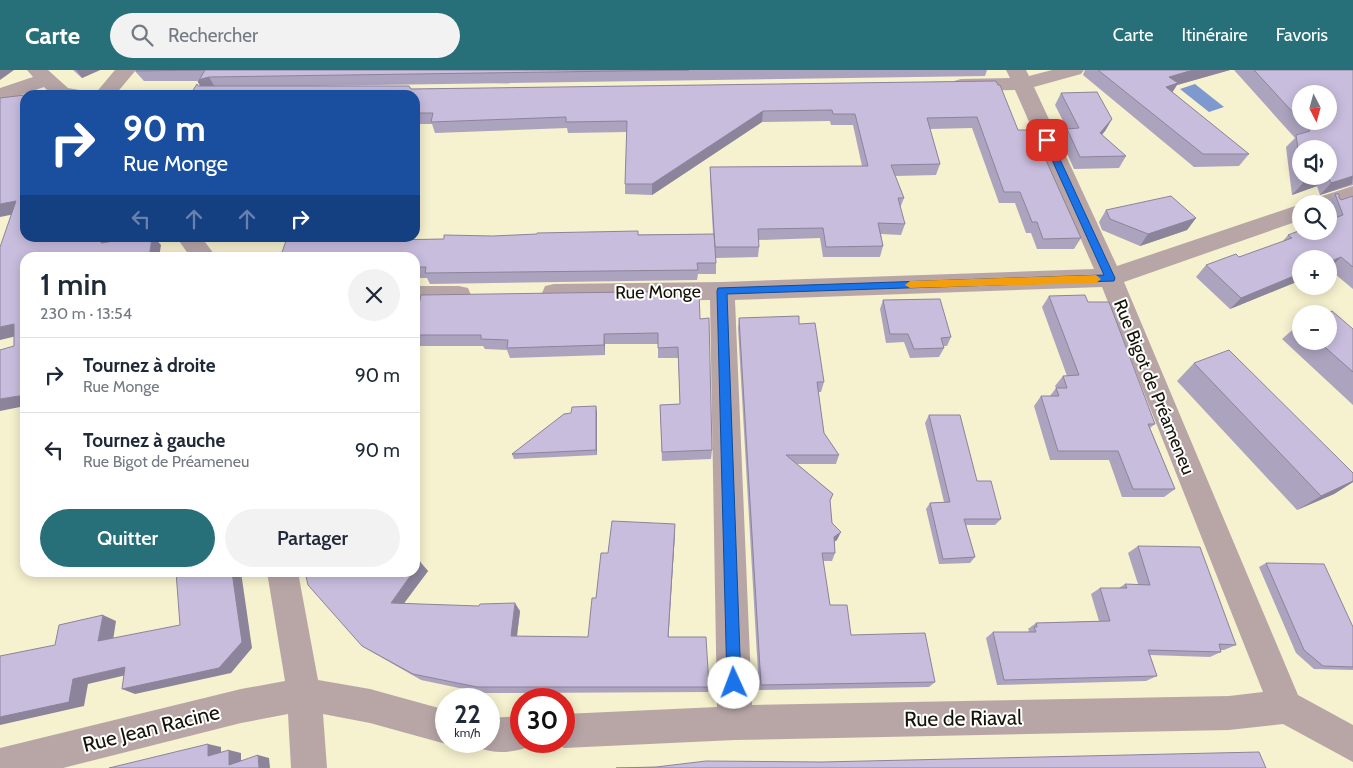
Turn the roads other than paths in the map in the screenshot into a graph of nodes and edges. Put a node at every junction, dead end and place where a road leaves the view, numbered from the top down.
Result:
1 (126, 70) edge
2 (1074, 70) edge
3 (41, 75) edge
4 (1019, 77) edge
5 (942, 85) edge
6 (58, 90) edge
7 (108, 90) edge
8 (0, 94) edge
9 (1353, 194) edge
10 (1337, 200) edge
11 (1292, 215) edge
12 (192, 242) edge
13 (200, 252) edge
14 (1110, 278) junction
15 (722, 291) junction
16 (483, 294) edge
17 (531, 294) edge
18 (420, 295) edge
19 (283, 577) edge
20 (304, 694) junction
21 (1286, 707) junction
22 (735, 723) junction
23 (435, 724) edge
24 (575, 730) edge
25 (1353, 744) edge
26 (0, 766) edge
27 (309, 768) edge

1 - 7 street
2 - 4 street
3 - 6 street
3 - 8 street
4 - 5 street
4 - 14 street, Rue Bigot de Préameneu
9 - 10 street
11 - 14 street, Rue Monge
12 - 13 street
14 - 15 street, Rue Monge
14 - 21 street, Rue Bigot de Préameneu
15 - 17 street, Rue Monge
15 - 22 street
16 - 18 street
19 - 20 street
20 - 23 street
20 - 26 street, Rue Jean Racine
20 - 27 street
21 - 22 street, Rue de Riaval
21 - 25 street
22 - 24 street, Rue de Riaval

